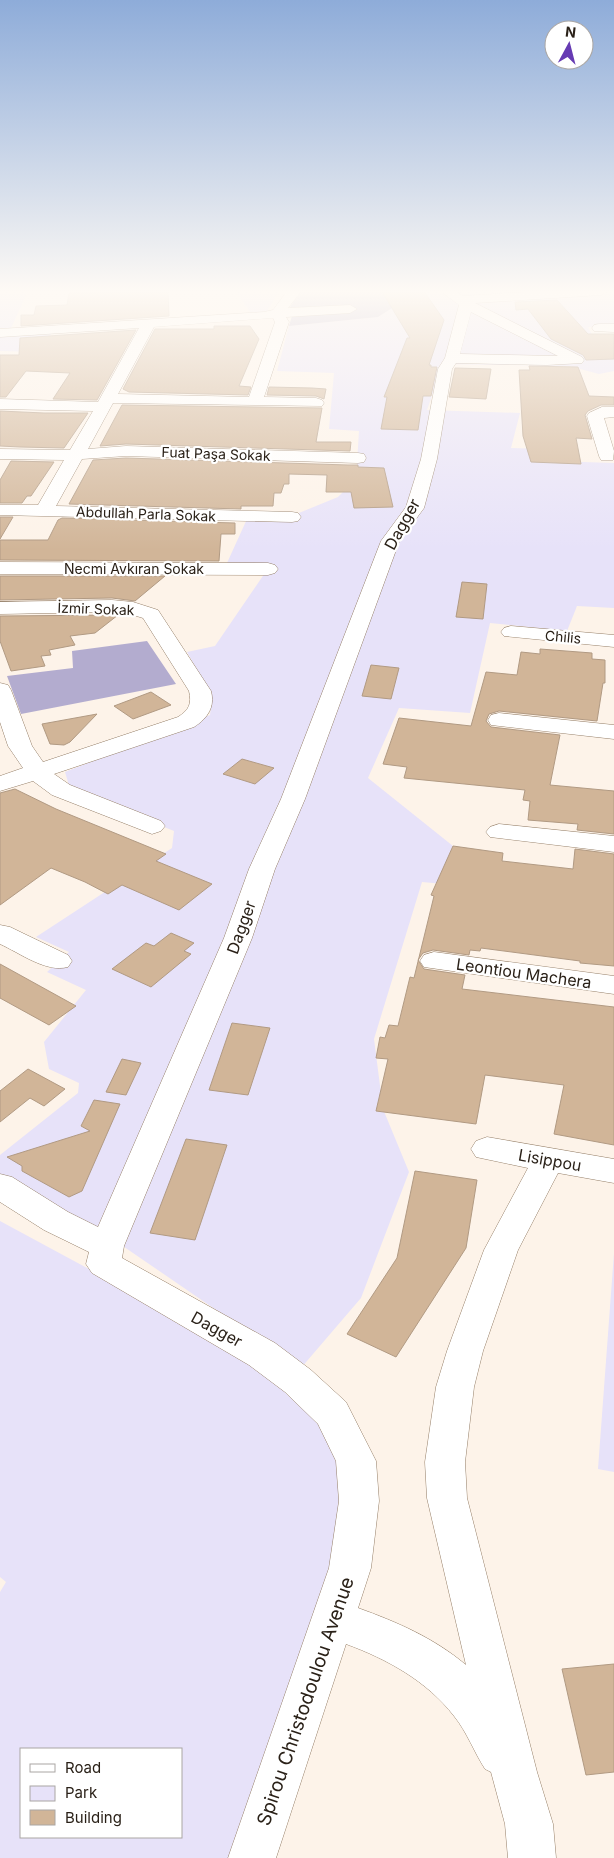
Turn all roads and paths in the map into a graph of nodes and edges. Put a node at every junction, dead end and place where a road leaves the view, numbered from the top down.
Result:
1 (120, 377) edge
2 (264, 377) edge
3 (444, 377) edge
4 (106, 402) junction
5 (255, 402) junction
6 (316, 403) dead end
7 (0, 404) edge
8 (608, 412) edge
9 (0, 454) edge
10 (75, 454) junction
11 (607, 456) dead end
12 (358, 458) dead end
13 (0, 510) edge
14 (44, 511) junction
15 (292, 518) dead end
16 (0, 568) edge
17 (268, 569) dead end
18 (0, 608) edge
19 (511, 632) dead end
20 (614, 641) edge
21 (0, 690) edge
22 (499, 720) dead end
23 (614, 732) edge
24 (36, 770) junction
25 (0, 784) edge
26 (152, 826) dead end
27 (499, 832) dead end
28 (614, 844) edge
29 (0, 933) edge
30 (58, 961) dead end
31 (434, 961) dead end
32 (614, 985) edge
33 (487, 1149) dead end
34 (548, 1160) junction
35 (614, 1170) edge
36 (0, 1186) edge
37 (107, 1246) junction
38 (356, 1460) joint
39 (332, 1619) junction
40 (514, 1772) junction
41 (252, 1858) edge
42 (532, 1858) edge

1 - 4 street
2 - 5 street
3 - 37 street, Dagger
4 - 5 street
4 - 7 street
4 - 10 street
5 - 6 street
8 - 11 street
9 - 10 street, Fuat Paşa Sokak
10 - 12 street, Fuat Paşa Sokak
10 - 14 street
13 - 14 street, Abdullah Parla Sokak
14 - 15 street, Abdullah Parla Sokak
16 - 17 street, Necmi Avkıran Sokak
18 - 24 street, İzmir Sokak
19 - 20 street, Chilis
21 - 24 street
22 - 23 street
24 - 25 street
24 - 26 street
27 - 28 street
29 - 30 street
31 - 32 street, Leontiou Machera
33 - 34 street, Lisippou
34 - 35 street, Lisippou
34 - 40 street
36 - 37 street
37 - 38 street, Dagger
38 - 39 street, Spirou Christodoulou Avenue
39 - 40 street
39 - 41 street, Spirou Christodoulou Avenue
40 - 42 street

